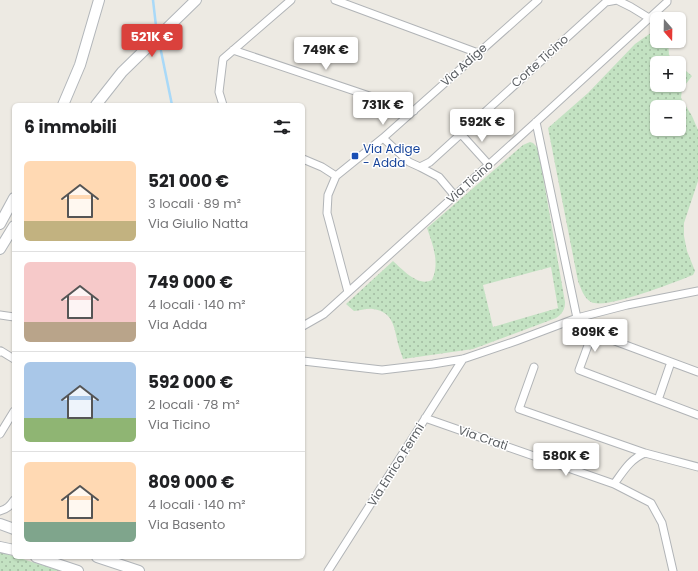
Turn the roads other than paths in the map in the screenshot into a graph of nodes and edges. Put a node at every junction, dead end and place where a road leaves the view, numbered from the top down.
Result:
1 (99, 0) edge
2 (196, 0) edge
3 (291, 0) edge
4 (335, 0) edge
5 (538, 0) edge
6 (667, 0) edge
7 (649, 18) junction
8 (233, 50) junction
9 (478, 53) junction
10 (64, 103) edge
11 (98, 103) edge
12 (222, 103) edge
13 (414, 111) junction
14 (536, 122) junction
15 (461, 134) junction
16 (383, 138) junction
17 (305, 160) edge
18 (489, 165) junction
19 (420, 166) junction
20 (336, 176) junction
21 (455, 196) junction
22 (12, 202) edge
23 (0, 224) edge
24 (12, 229) edge
25 (0, 249) edge
26 (698, 291) edge
27 (348, 292) junction
28 (0, 315) edge
29 (12, 317) edge
30 (577, 318) junction
31 (305, 325) edge
32 (594, 329) junction
33 (0, 352) edge
34 (12, 358) edge
35 (463, 359) junction
36 (305, 361) edge
37 (671, 362) junction
38 (534, 368) dead end
39 (698, 372) edge
40 (658, 400) junction
41 (12, 414) edge
42 (698, 415) edge
43 (425, 418) junction
44 (0, 434) edge
45 (645, 453) junction
46 (698, 467) edge
47 (614, 484) junction
48 (12, 503) edge
49 (0, 511) edge
50 (0, 524) edge
51 (12, 528) edge
52 (0, 547) edge
53 (12, 550) edge
54 (42, 559) edge
55 (103, 559) edge
56 (78, 571) edge
57 (139, 571) edge
58 (328, 571) edge
59 (673, 571) edge

1 - 10 main road
2 - 11 main road
3 - 8 street
4 - 9 street
5 - 9 street, Via Adige
6 - 7 street, Via Ticino
7 - 14 street, Via Ticino
7 - 15 street, Corte Ticino
8 - 12 street
8 - 13 street
9 - 13 street, Via Adige
13 - 16 street, Via Adige
14 - 18 street, Via Ticino
14 - 30 street
15 - 18 street
15 - 19 street, Corte Ticino
16 - 19 street
16 - 20 street, Via Adige
17 - 20 street
18 - 21 street, Via Ticino
19 - 21 street
20 - 27 street, Via Adige
21 - 27 street, Via Ticino
22 - 23 main road
24 - 25 main road
26 - 30 street
27 - 31 street, Via Ticino
28 - 29 street
30 - 32 street
30 - 35 street
32 - 37 street
32 - 40 street
33 - 34 street
35 - 36 street
35 - 43 street, Via Enrico Fermi
37 - 39 street
37 - 40 street
38 - 45 street
40 - 42 street
41 - 44 street
43 - 47 street, Via Crati
43 - 58 street, Via Enrico Fermi
45 - 46 street
45 - 47 street
47 - 59 street, Via Crati
48 - 49 street
50 - 51 main road
52 - 53 main road
54 - 56 main road
55 - 57 main road

